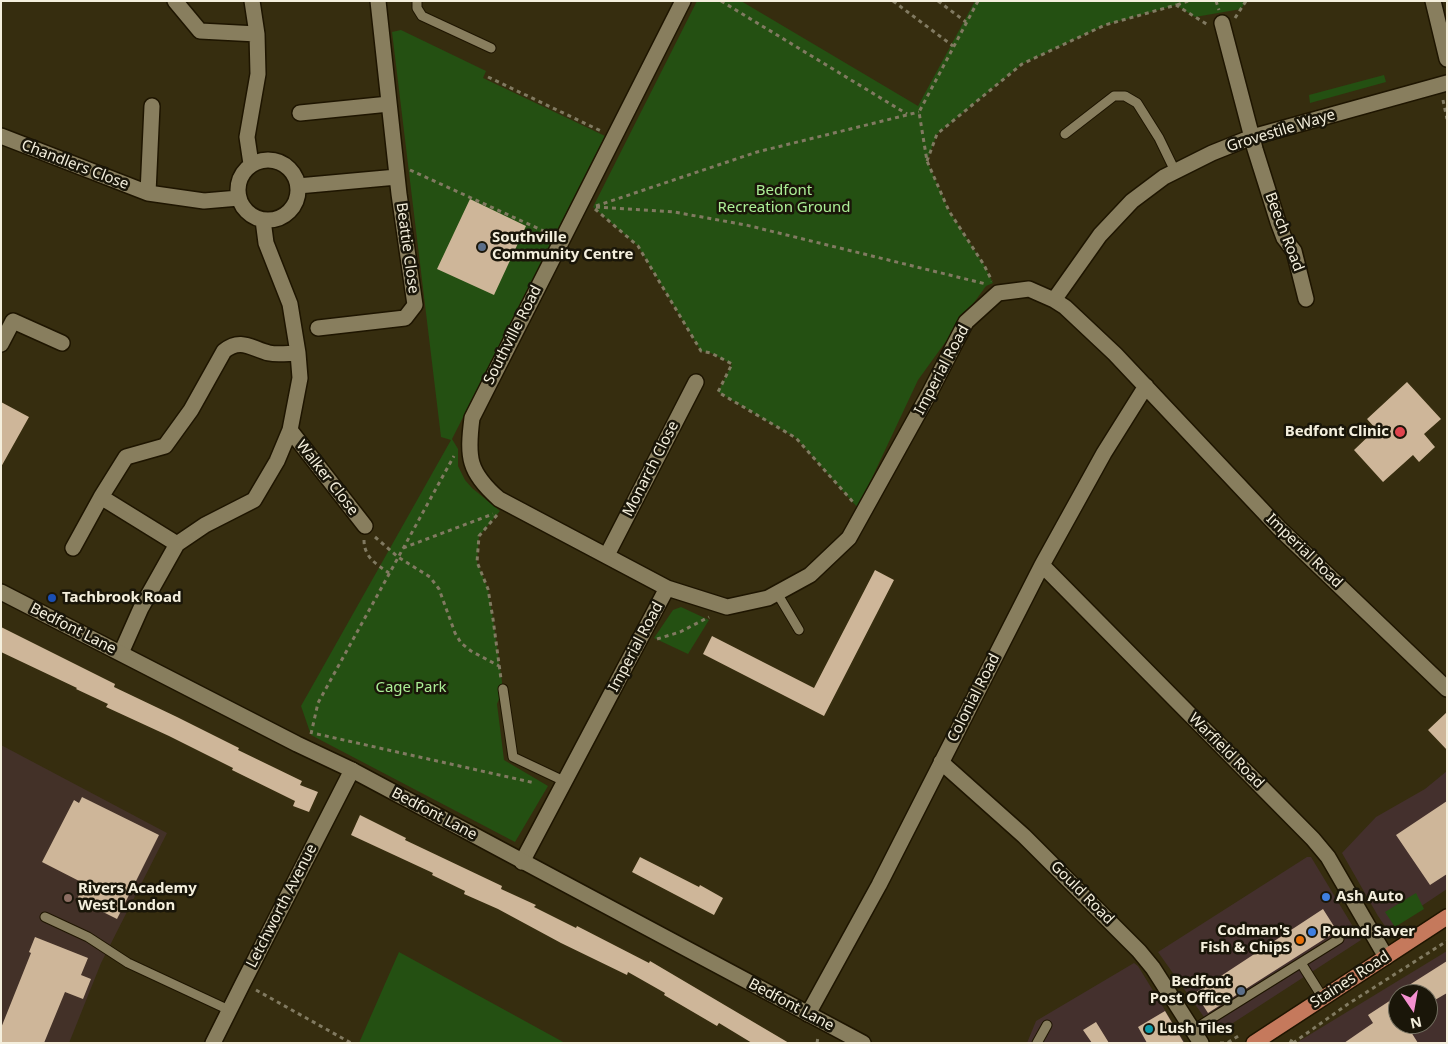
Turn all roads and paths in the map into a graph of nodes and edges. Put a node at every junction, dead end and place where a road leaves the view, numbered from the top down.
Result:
1 (175, 1) edge
2 (252, 1) edge
3 (378, 1) edge
4 (417, 1) edge
5 (683, 1) edge
6 (721, 1) edge
7 (893, 1) edge
8 (938, 1) edge
9 (978, 1) edge
10 (1188, 1) edge
11 (1246, 1) edge
12 (1433, 1) edge
13 (1176, 5) junction
14 (966, 22) junction
15 (1222, 23) junction
16 (257, 34) junction
17 (953, 46) junction
18 (490, 48) dead end
19 (1447, 60) edge
20 (488, 77) dead end
21 (1447, 83) edge
22 (1436, 97) dead end
23 (389, 104) junction
24 (152, 106) dead end
25 (300, 112) dead end
26 (919, 112) junction
27 (907, 114) junction
28 (1447, 119) edge
29 (606, 133) dead end
30 (1065, 134) dead end
31 (1, 136) edge
32 (1252, 136) junction
33 (927, 161) junction
34 (251, 164) junction
35 (1175, 171) junction
36 (397, 173) junction
37 (298, 186) junction
38 (148, 193) junction
39 (239, 198) junction
40 (593, 207) junction
41 (263, 220) junction
42 (553, 235) dead end
43 (1306, 299) dead end
44 (1054, 300) junction
45 (7, 318) edge
46 (318, 328) dead end
47 (62, 343) dead end
48 (1, 344) edge
49 (298, 353) junction
50 (696, 382) dead end
51 (1146, 386) junction
52 (290, 430) junction
53 (458, 449) dead end
54 (101, 497) junction
55 (853, 503) dead end
56 (365, 526) dead end
57 (376, 538) dead end
58 (177, 544) junction
59 (364, 546) dead end
60 (73, 548) dead end
61 (403, 548) junction
62 (607, 555) junction
63 (398, 557) junction
64 (1042, 564) junction
65 (389, 573) junction
66 (667, 588) junction
67 (1, 592) edge
68 (777, 594) junction
69 (715, 614) dead end
70 (799, 630) dead end
71 (649, 642) dead end
72 (121, 653) junction
73 (499, 666) junction
74 (503, 689) joint
75 (1447, 689) edge
76 (312, 733) dead end
77 (316, 739) dead end
78 (941, 762) junction
79 (352, 770) junction
80 (566, 782) junction
81 (538, 784) dead end
82 (522, 862) junction
83 (45, 917) dead end
84 (1447, 917) edge
85 (1339, 940) dead end
86 (1447, 941) edge
87 (1386, 957) junction
88 (1301, 963) junction
89 (242, 982) junction
90 (1323, 998) junction
91 (229, 1010) junction
92 (808, 1014) junction
93 (1047, 1025) dead end
94 (818, 1037) dead end
95 (1197, 1037) edge
96 (1263, 1040) edge
97 (213, 1043) edge
98 (352, 1043) edge
99 (816, 1043) edge
100 (862, 1043) edge
101 (1037, 1043) edge
102 (1293, 1043) edge

1 - 16 street
2 - 16 street
3 - 23 street, Beattie Close
4 - 18 lane
5 - 62 street, Southville Road
6 - 27 path
7 - 17 path
8 - 14 path
9 - 14 path
10 - 13 path
11 - 15 path
12 - 19 street
13 - 15 path
13 - 33 path
14 - 17 path
15 - 32 street, Beech Road
16 - 34 street
17 - 26 path
20 - 29 path
21 - 32 street, Grovestile Waye
22 - 28 path
23 - 25 street
23 - 36 street, Beattie Close
24 - 38 street, Chandlers Close
26 - 27 path
26 - 33 path
27 - 40 path
30 - 35 lane
31 - 38 street, Chandlers Close
32 - 35 street, Grovestile Waye
32 - 43 street, Beech Road
33 - 40 path
34 - 37 street
34 - 39 street
35 - 44 street, Grovestile Waye
36 - 37 street
36 - 42 path
36 - 46 street, Beattie Close
37 - 41 street
38 - 39 street, Chandlers Close
39 - 41 street
40 - 55 path
41 - 49 street
44 - 51 street, Imperial Road
44 - 68 street, Imperial Road
45 - 47 street
45 - 48 street
49 - 52 street
49 - 54 street
50 - 62 street, Monarch Close
51 - 64 street, Colonial Road
51 - 75 street, Imperial Road
52 - 56 street, Walker Close
52 - 58 street
53 - 61 path
54 - 58 street
54 - 60 street
57 - 63 path
58 - 72 street
59 - 65 path
61 - 63 path
61 - 73 path
62 - 66 street, Southville Road
63 - 65 path
63 - 73 path
64 - 78 street, Colonial Road
64 - 87 street, Warfield Road
65 - 77 path
66 - 68 street, Imperial Road
66 - 80 street, Imperial Road
67 - 72 street, Bedfont Lane
68 - 70 lane
69 - 71 path
72 - 79 street, Bedfont Lane
73 - 74 path
74 - 80 lane
76 - 81 path
78 - 92 street, Colonial Road
78 - 95 street, Gould Road
79 - 82 street, Bedfont Lane
79 - 89 street, Letchworth Avenue
80 - 82 street, Imperial Road
82 - 92 street, Bedfont Lane
83 - 91 lane
84 - 87 main road, Staines Road
85 - 88 lane
86 - 102 path
87 - 90 main road, Staines Road
88 - 90 lane
88 - 95 lane
89 - 91 street, Letchworth Avenue
89 - 98 path
90 - 96 main road, Staines Road
91 - 97 street, Letchworth Avenue
92 - 100 street, Bedfont Lane
93 - 101 lane
94 - 99 path

